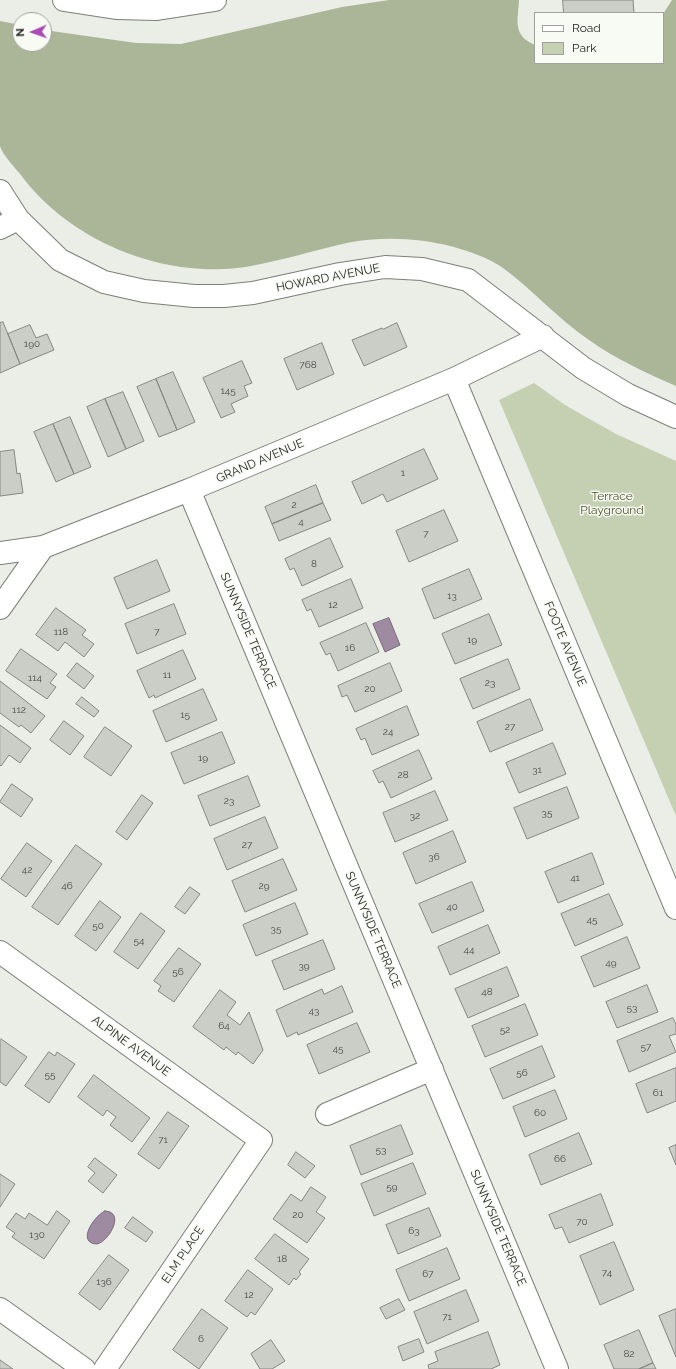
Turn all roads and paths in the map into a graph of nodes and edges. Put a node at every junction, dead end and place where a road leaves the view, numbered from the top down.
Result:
1 (64, 0) edge
2 (215, 0) edge
3 (0, 192) edge
4 (9, 224) edge
5 (543, 336) junction
6 (454, 379) junction
7 (676, 417) edge
8 (189, 490) junction
9 (43, 547) junction
10 (0, 553) edge
11 (0, 608) edge
12 (676, 908) edge
13 (0, 952) edge
14 (432, 1069) junction
15 (327, 1114) dead end
16 (261, 1140) joint
17 (0, 1309) edge
18 (84, 1369) edge
19 (105, 1369) edge
20 (557, 1369) edge

1 - 2 street
3 - 4 street, HOWARD AVENUE
4 - 5 street, HOWARD AVENUE
5 - 6 street, GRAND AVENUE
5 - 7 street, HOWARD AVENUE
6 - 8 street, GRAND AVENUE
6 - 12 street, FOOTE AVENUE
8 - 9 street, GRAND AVENUE
8 - 14 street, SUNNYSIDE TERRACE
9 - 10 street, GRAND AVENUE
9 - 11 street
13 - 16 street, ALPINE AVENUE
14 - 15 street
14 - 20 street, SUNNYSIDE TERRACE
16 - 19 street, ELM PLACE
17 - 18 street

